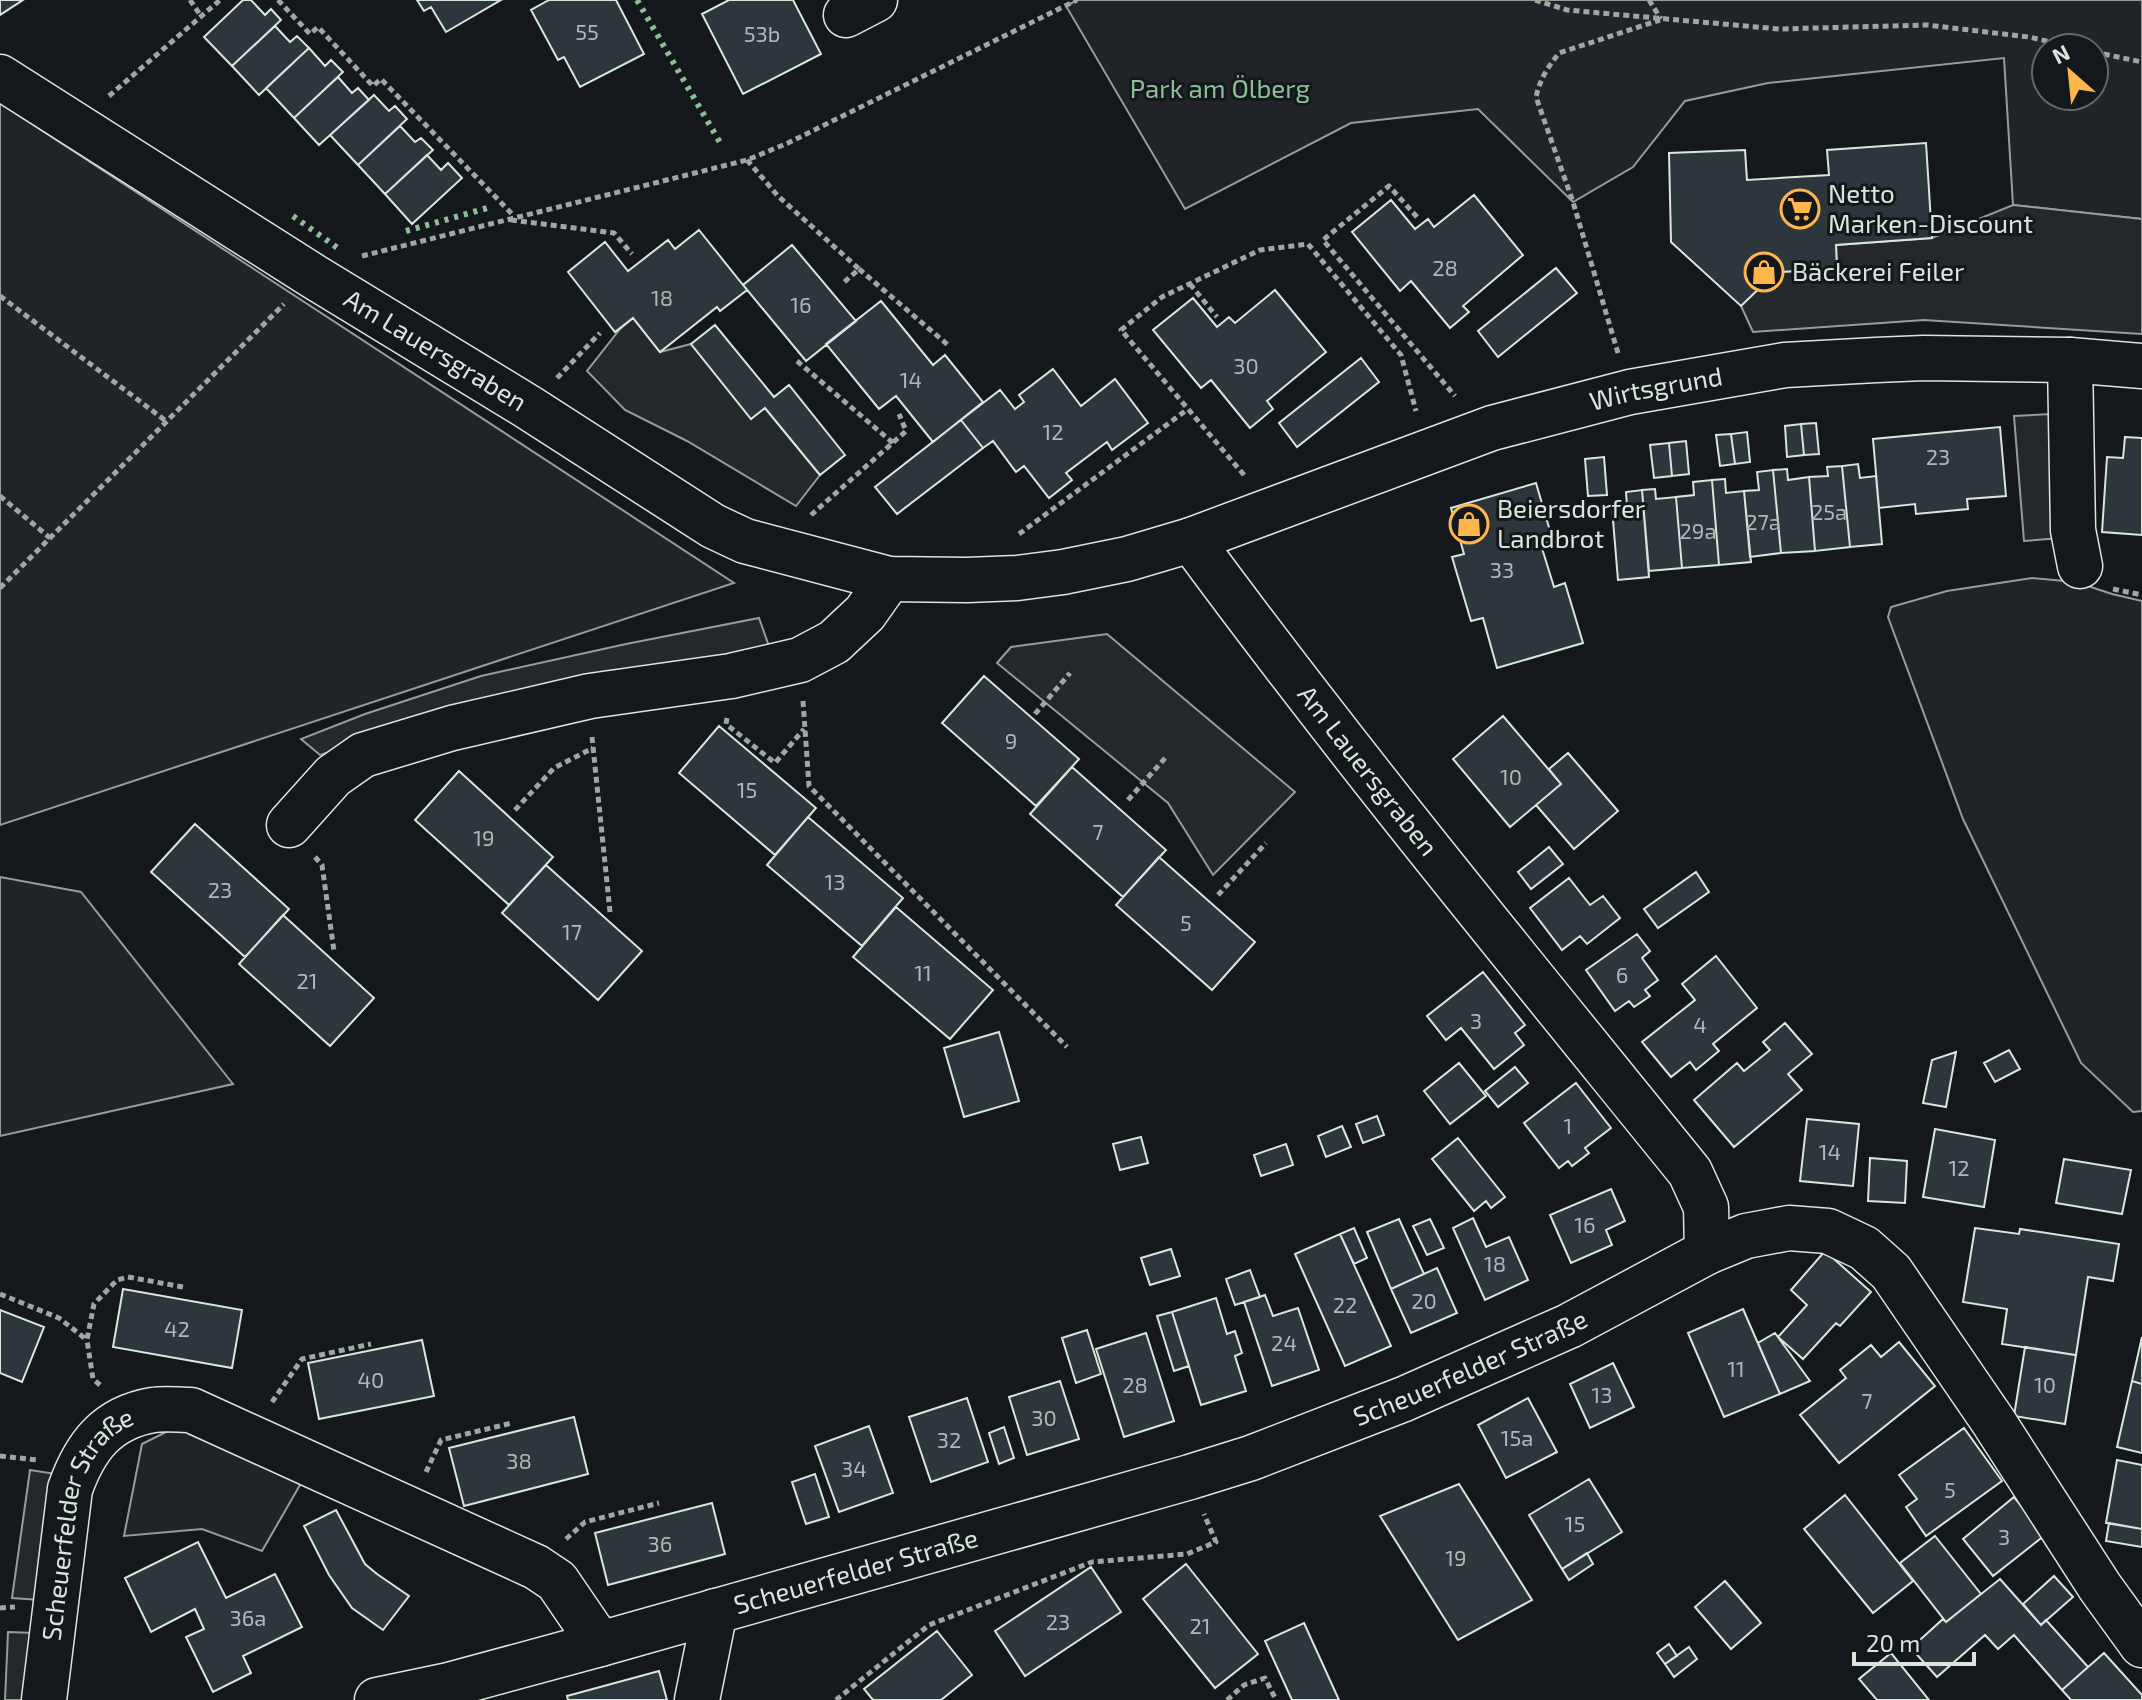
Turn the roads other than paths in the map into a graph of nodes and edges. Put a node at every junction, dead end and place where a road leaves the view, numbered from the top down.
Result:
1 (0, 77) edge
2 (2070, 360) junction
3 (2142, 366) edge
4 (1191, 540) junction
5 (2080, 566) dead end
6 (889, 579) junction
7 (289, 825) road end
8 (1707, 1252) junction
9 (715, 1611) junction
10 (600, 1644) junction
11 (2142, 1645) edge
12 (44, 1700) edge
13 (377, 1700) edge
14 (697, 1700) edge

1 - 6 street, Am Lauersgraben
2 - 3 street, Wirtsgrund
2 - 4 street, Wirtsgrund
2 - 5 street
4 - 6 street, Am Lauersgraben
4 - 8 street, Am Lauersgraben
6 - 7 street
8 - 9 street, Scheuerfelder Straße
8 - 11 street, Scheuerfelder Straße
9 - 10 street, Scheuerfelder Straße
9 - 14 street
10 - 12 street, Scheuerfelder Straße
10 - 13 street, Scheuerfelder Straße

